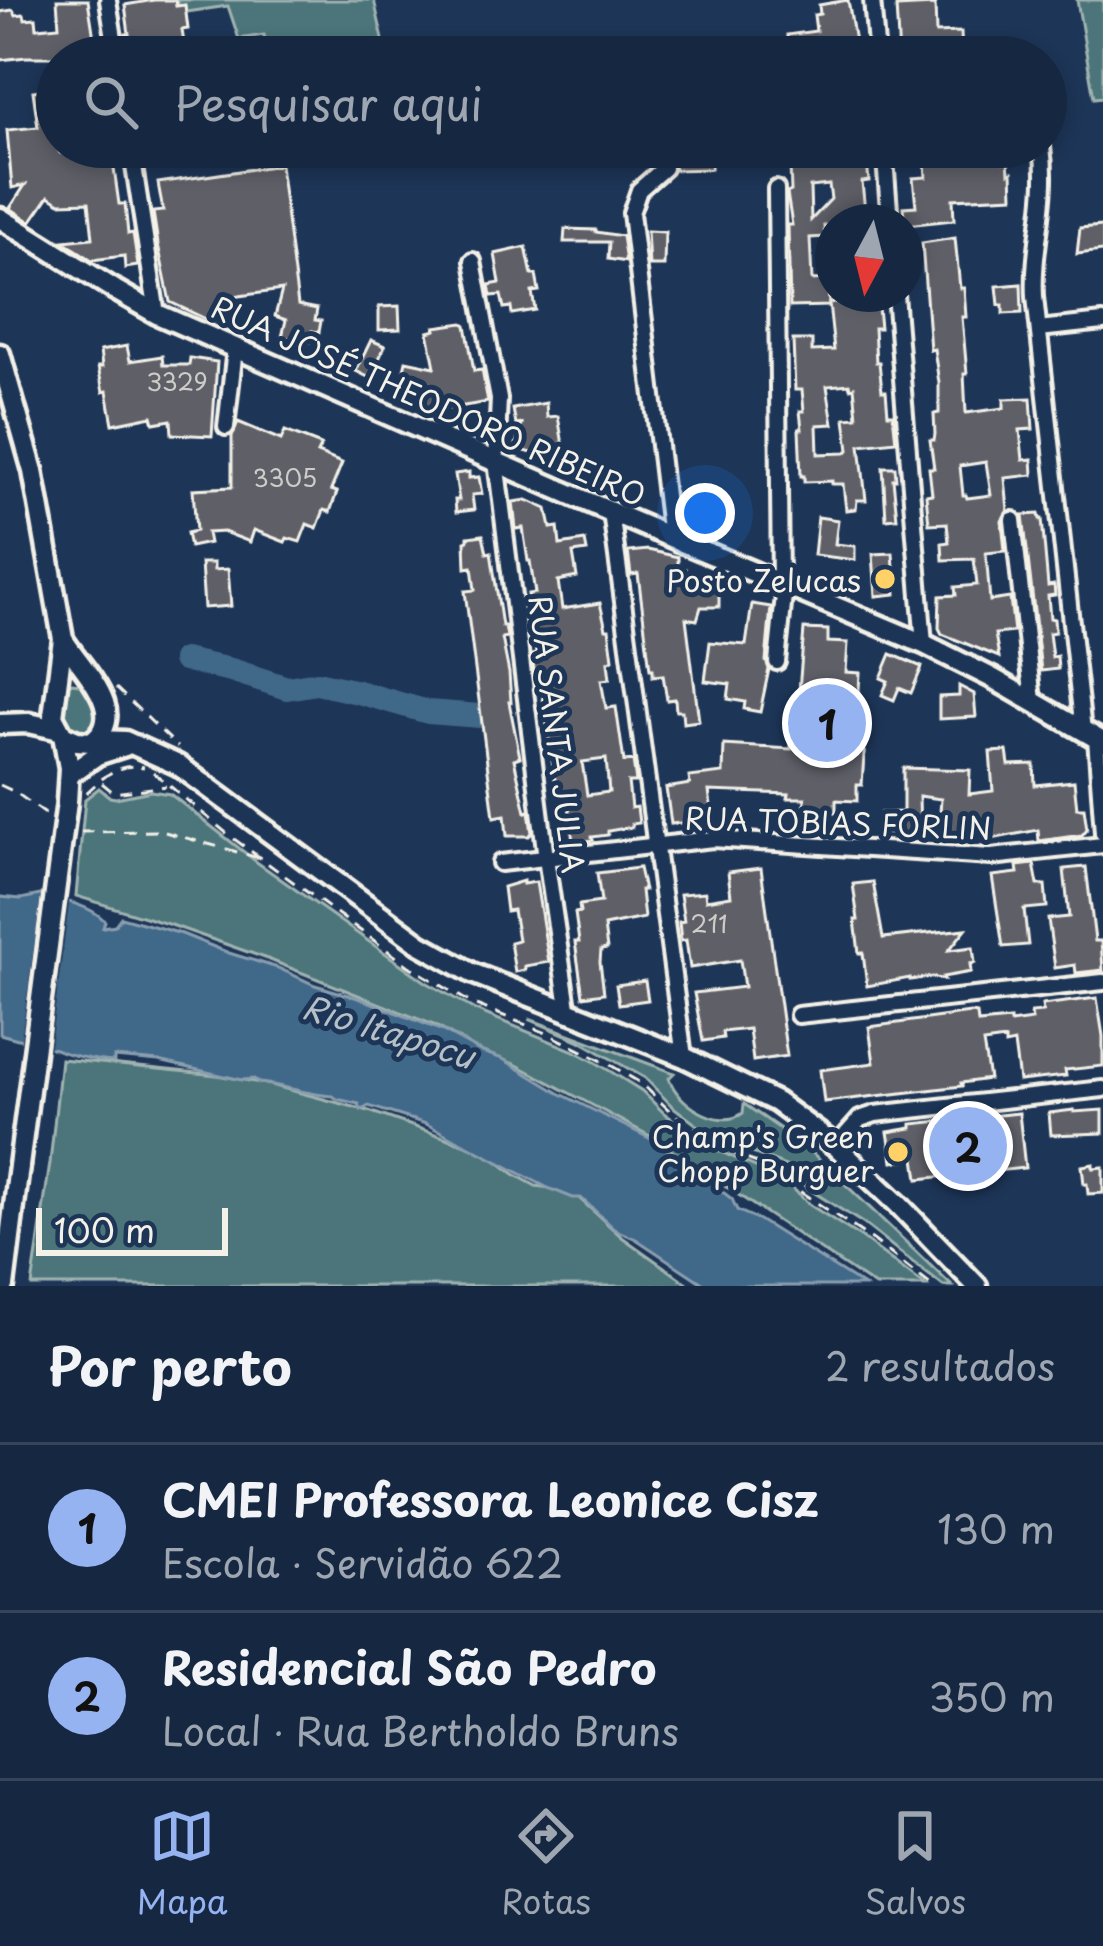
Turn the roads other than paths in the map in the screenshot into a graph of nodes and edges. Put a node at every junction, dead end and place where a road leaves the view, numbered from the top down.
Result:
1 (108, 0) edge
2 (872, 0) edge
3 (114, 36) edge
4 (875, 36) edge
5 (134, 168) edge
6 (664, 168) dead end
7 (886, 168) edge
8 (1044, 168) edge
9 (776, 189) dead end
10 (889, 204) edge
11 (0, 218) edge
12 (473, 261) dead end
13 (897, 312) edge
14 (158, 314) junction
15 (1103, 322) edge
16 (1039, 329) junction
17 (235, 349) junction
18 (0, 354) edge
19 (226, 427) dead end
20 (496, 461) junction
21 (611, 512) junction
22 (1013, 520) dead end
23 (670, 537) junction
24 (783, 585) junction
25 (63, 639) junction
26 (924, 644) junction
27 (777, 662) dead end
28 (107, 688) junction
29 (56, 691) junction
30 (1033, 701) junction
31 (0, 724) edge
32 (62, 733) junction
33 (1094, 737) edge
34 (94, 741) junction
35 (139, 746) junction
36 (73, 789) junction
37 (1103, 833) edge
38 (655, 845) junction
39 (1103, 845) edge
40 (546, 858) junction
41 (500, 863) dead end
42 (1103, 982) edge
43 (569, 1013) junction
44 (798, 1015) dead end
45 (684, 1057) junction
46 (1103, 1089) edge
47 (836, 1146) junction
48 (4, 1286) edge
49 (977, 1286) edge

1 - 3 street
2 - 4 street
5 - 14 street
6 - 23 street
7 - 10 street
8 - 16 street
9 - 24 street
11 - 14 main road, RUA JOSÉ THEODORO RIBEIRO
12 - 20 street, RUA SANTA JULIA
13 - 26 street
14 - 17 main road, RUA JOSÉ THEODORO RIBEIRO
15 - 16 street
16 - 33 street
17 - 19 street
17 - 20 main road, RUA JOSÉ THEODORO RIBEIRO
18 - 25 main road
20 - 21 main road, RUA JOSÉ THEODORO RIBEIRO
20 - 40 street, RUA SANTA JULIA
21 - 23 main road, RUA JOSÉ THEODORO RIBEIRO
21 - 38 street
22 - 30 street
23 - 24 main road, RUA JOSÉ THEODORO RIBEIRO
24 - 26 main road, RUA JOSÉ THEODORO RIBEIRO
24 - 27 street
25 - 28 main road
25 - 29 main road
26 - 30 main road, RUA JOSÉ THEODORO RIBEIRO
28 - 29 main road
28 - 34 main road
29 - 32 main road
30 - 33 main road, RUA JOSÉ THEODORO RIBEIRO
31 - 32 main road
32 - 34 main road
32 - 36 main road
33 - 37 street
34 - 35 main road
34 - 36 main road
35 - 36 main road
35 - 43 main road
36 - 48 main road, bridge
38 - 39 street, RUA TOBIAS FORLIN
38 - 40 street, RUA TOBIAS FORLIN
38 - 45 street
40 - 41 street, RUA TOBIAS FORLIN
40 - 43 street, RUA SANTA JULIA
42 - 44 street
43 - 45 main road
45 - 47 main road
46 - 47 street
47 - 49 main road

